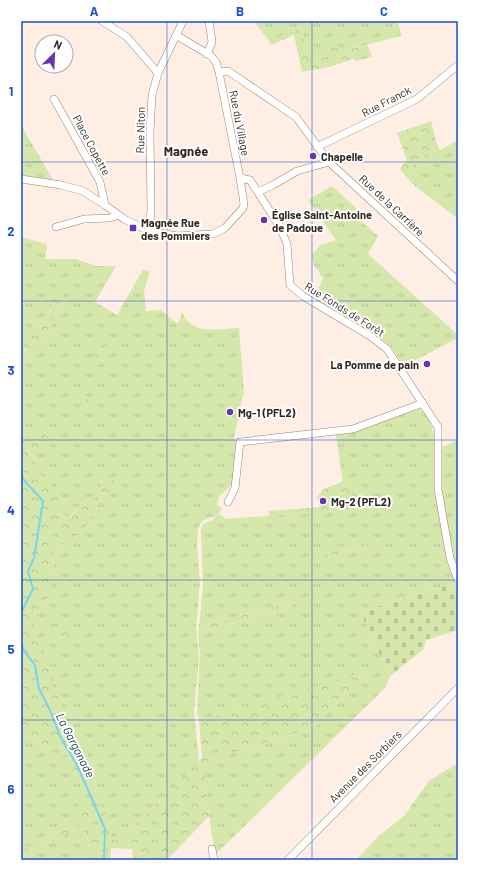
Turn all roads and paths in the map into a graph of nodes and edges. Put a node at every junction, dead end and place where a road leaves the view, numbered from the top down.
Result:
1 (102, 21) edge
2 (183, 21) edge
3 (209, 21) edge
4 (176, 35) junction
5 (207, 54) junction
6 (458, 65) edge
7 (219, 72) junction
8 (158, 73) junction
9 (54, 98) dead end
10 (317, 147) junction
11 (329, 162) junction
12 (21, 178) edge
13 (240, 178) junction
14 (258, 192) junction
15 (105, 205) junction
16 (118, 215) junction
17 (56, 227) dead end
18 (149, 230) junction
19 (458, 281) edge
20 (422, 403) junction
21 (228, 502) dead end
22 (458, 580) edge
23 (458, 688) edge
24 (212, 849) dead end
25 (214, 860) edge
26 (288, 860) edge

1 - 8 street
2 - 4 street, Rue Niton
3 - 5 street
4 - 5 street
4 - 8 street, Rue Niton
5 - 7 street
6 - 10 street, Rue Franck
7 - 10 street, Rue de la Carrière
7 - 13 street, Rue du Village
8 - 18 street, Rue Niton
9 - 15 street, Place Copette
10 - 11 street, Rue de la Carrière
11 - 14 street
11 - 19 street, Rue de la Carrière
12 - 15 street
13 - 14 street
13 - 18 street, Rue du Village
14 - 20 street, Rue Fonds de Forêt
15 - 16 street
16 - 17 street
16 - 18 street
20 - 21 street
20 - 22 street, Rue Fonds de Forêt
23 - 26 street, Avenue des Sorbiers
24 - 25 street

